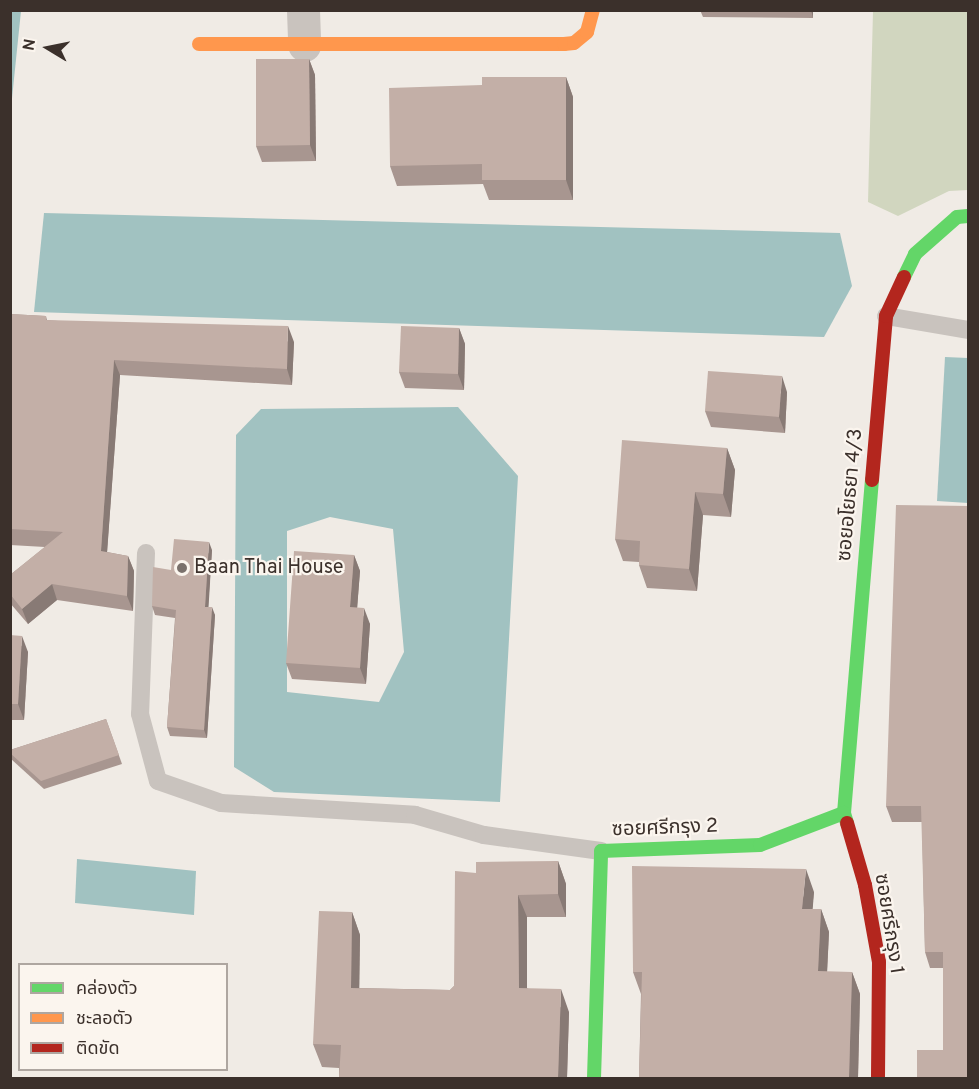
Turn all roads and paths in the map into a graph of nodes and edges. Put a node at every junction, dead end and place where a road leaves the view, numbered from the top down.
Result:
1 (303, 10) edge
2 (593, 10) edge
3 (199, 44) dead end
4 (304, 45) junction
5 (969, 216) edge
6 (886, 316) junction
7 (969, 330) edge
8 (146, 553) dead end
9 (844, 813) junction
10 (601, 851) junction
11 (594, 1078) edge
12 (878, 1078) edge

1 - 4 street
2 - 4 street
3 - 4 street
5 - 6 street, ซอยอโยธยา 4/3
6 - 7 lane
6 - 9 street, ซอยอโยธยา 4/3
8 - 10 lane
9 - 10 street, ซอยศรีกรุง 2
9 - 12 street, ซอยศรีกรุง 1
10 - 11 street, ซอยศรีกรุง 2

